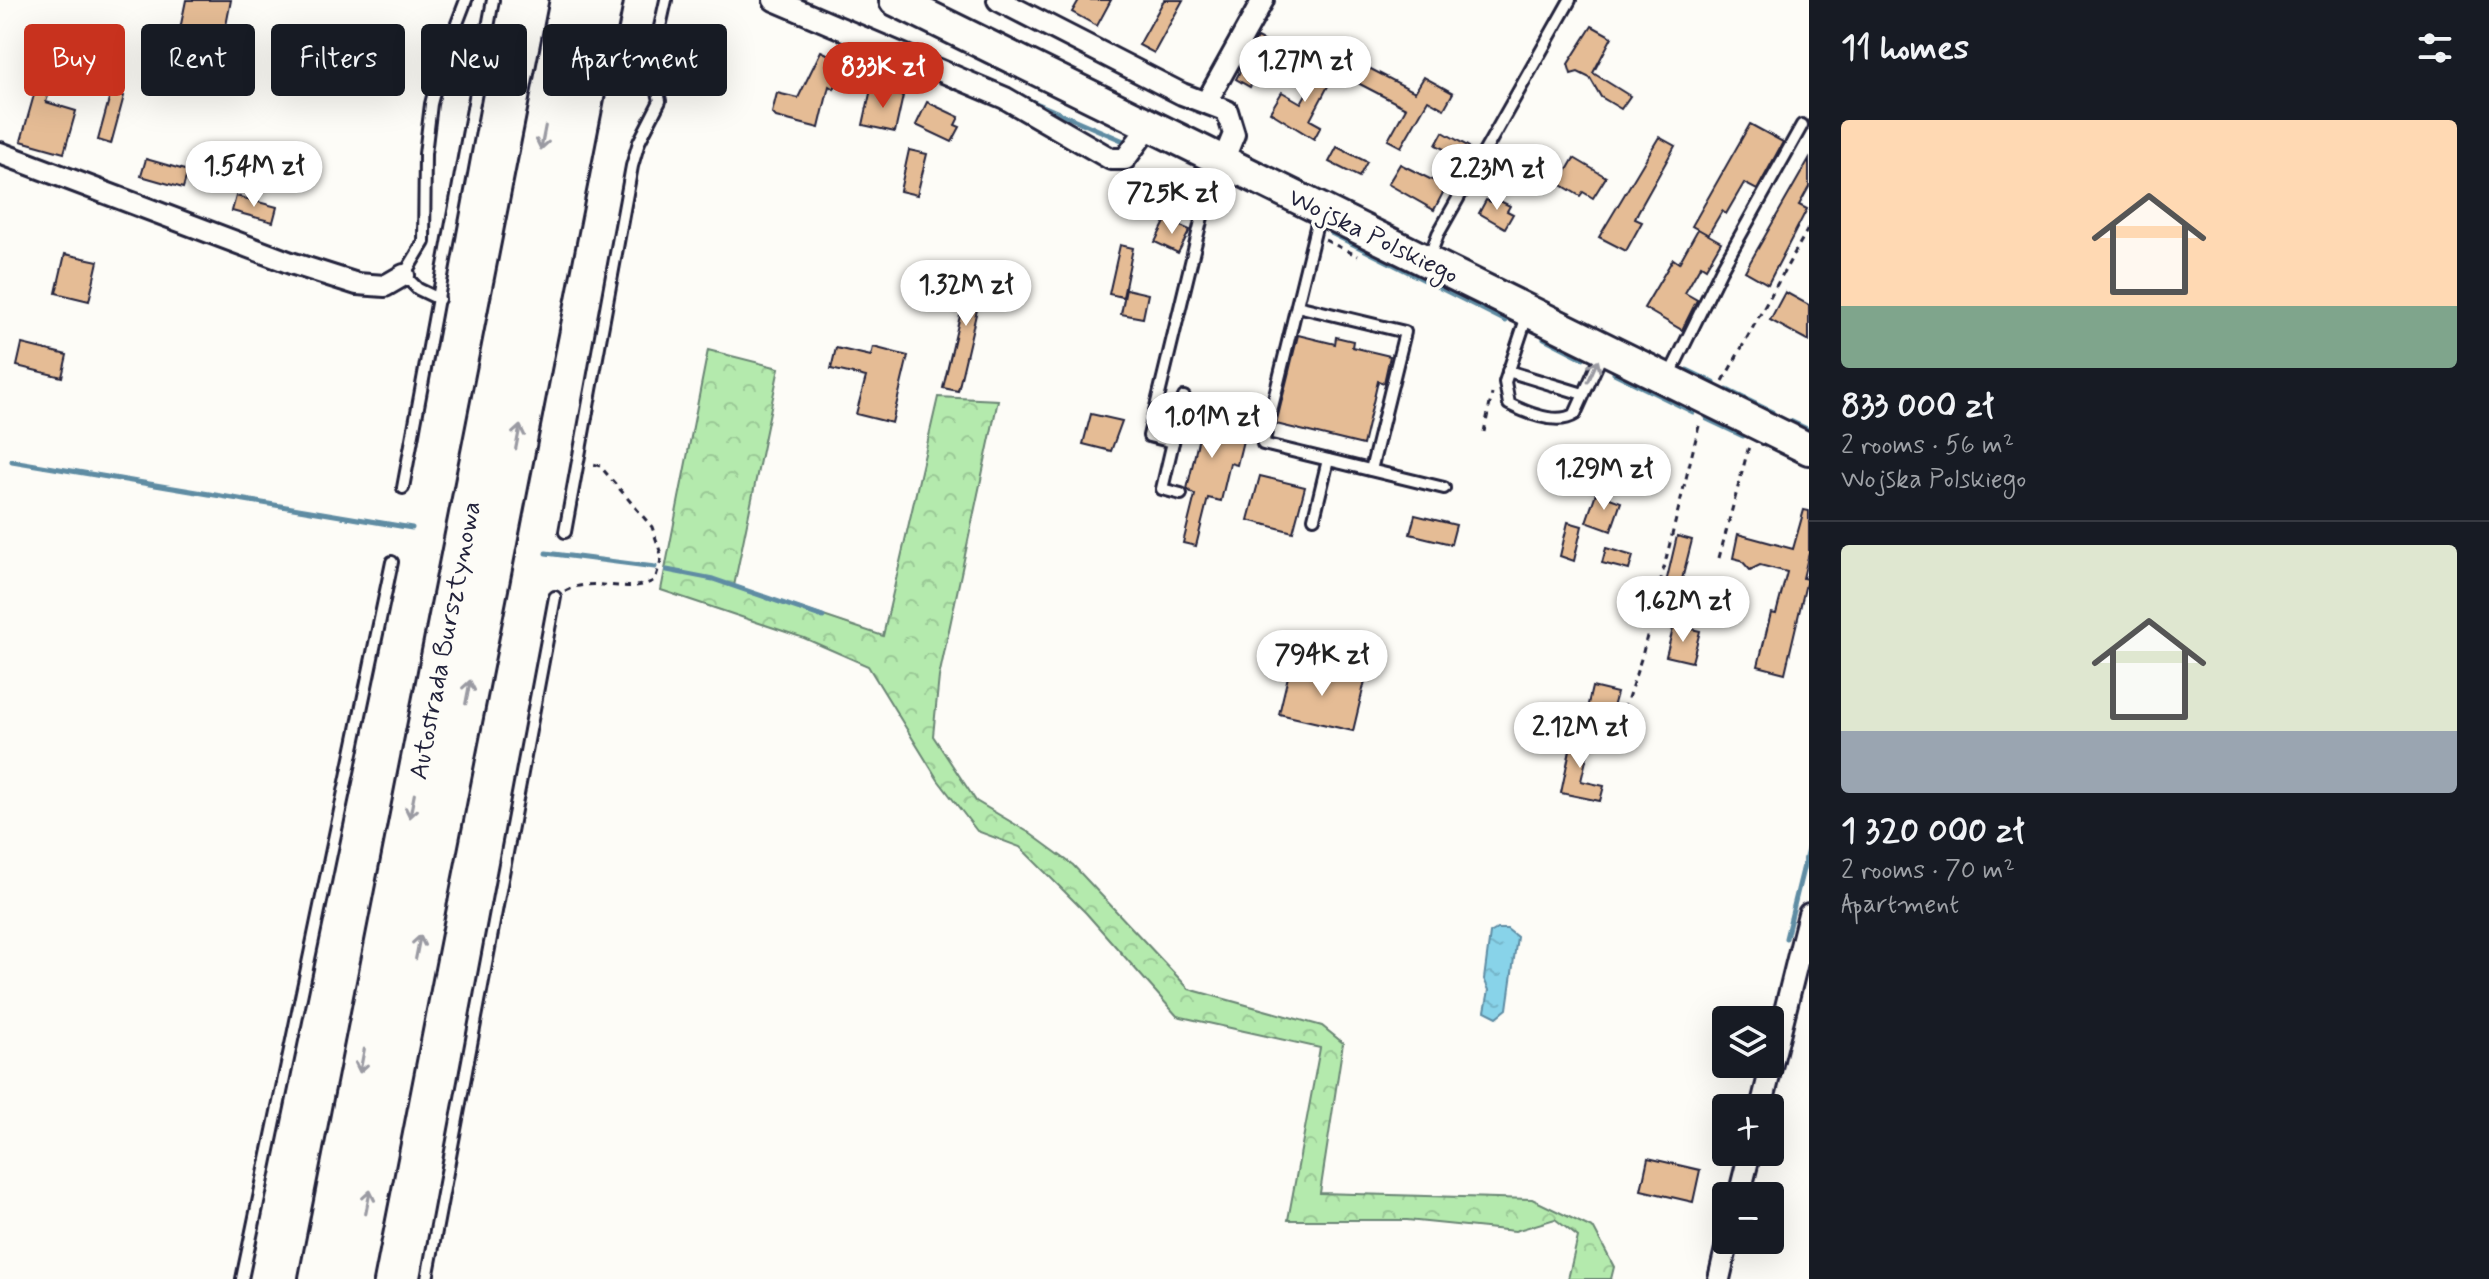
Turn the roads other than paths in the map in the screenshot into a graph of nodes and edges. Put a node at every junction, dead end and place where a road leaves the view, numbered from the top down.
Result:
1 (466, 0) edge
2 (493, 0) edge
3 (570, 0) edge
4 (603, 0) edge
5 (666, 0) edge
6 (774, 0) edge
7 (895, 0) edge
8 (998, 0) edge
9 (1263, 0) edge
10 (1570, 0) edge
11 (1207, 101) junction
12 (1150, 125) junction
13 (1802, 125) dead end
14 (0, 153) edge
15 (1221, 161) junction
16 (1321, 209) junction
17 (1428, 261) junction
18 (404, 275) junction
19 (439, 299) junction
20 (1297, 306) junction
21 (1528, 311) junction
22 (1605, 348) junction
23 (1508, 371) junction
24 (1667, 380) junction
25 (1583, 394) junction
26 (1184, 397) dead end
27 (1173, 442) junction
28 (1809, 449) edge
29 (1328, 460) junction
30 (1371, 470) junction
31 (403, 488) dead end
32 (1444, 488) dead end
33 (1181, 494) dead end
34 (1314, 518) dead end
35 (565, 532) dead end
36 (392, 562) dead end
37 (555, 597) road end
38 (1809, 914) edge
39 (1764, 1094) edge
40 (1725, 1254) edge
41 (242, 1279) edge
42 (319, 1279) edge
43 (353, 1279) edge
44 (427, 1279) edge
45 (1719, 1279) edge

1 - 18 lane
2 - 19 lane
3 -> 42 highway, Autostrada Bursztynowa
43 -> 4 highway, Autostrada Bursztynowa
5 - 35 lane
6 - 12 street
7 - 12 main road, Wojska Polskiego
8 - 11 street
9 - 11 street
10 - 17 lane
11 - 15 street
12 - 15 main road, Wojska Polskiego
13 - 24 lane
14 - 18 street
15 - 16 main road, Wojska Polskiego
15 - 27 lane
16 - 17 main road, Wojska Polskiego
16 - 20 lane
17 - 21 main road, Wojska Polskiego
18 - 19 lane
19 - 31 lane
20 - 29 lane
20 - 30 lane
21 - 22 main road, Wojska Polskiego
21 - 23 lane
22 - 24 main road, Wojska Polskiego
25 -> 22 lane
23 - 25 lane
23 - 25 lane
24 - 28 main road, Wojska Polskiego
26 - 27 lane
27 - 33 lane
29 - 30 lane
29 - 34 lane
30 - 32 lane
36 - 41 lane
37 - 44 lane
38 - 39 street
40 - 45 street

